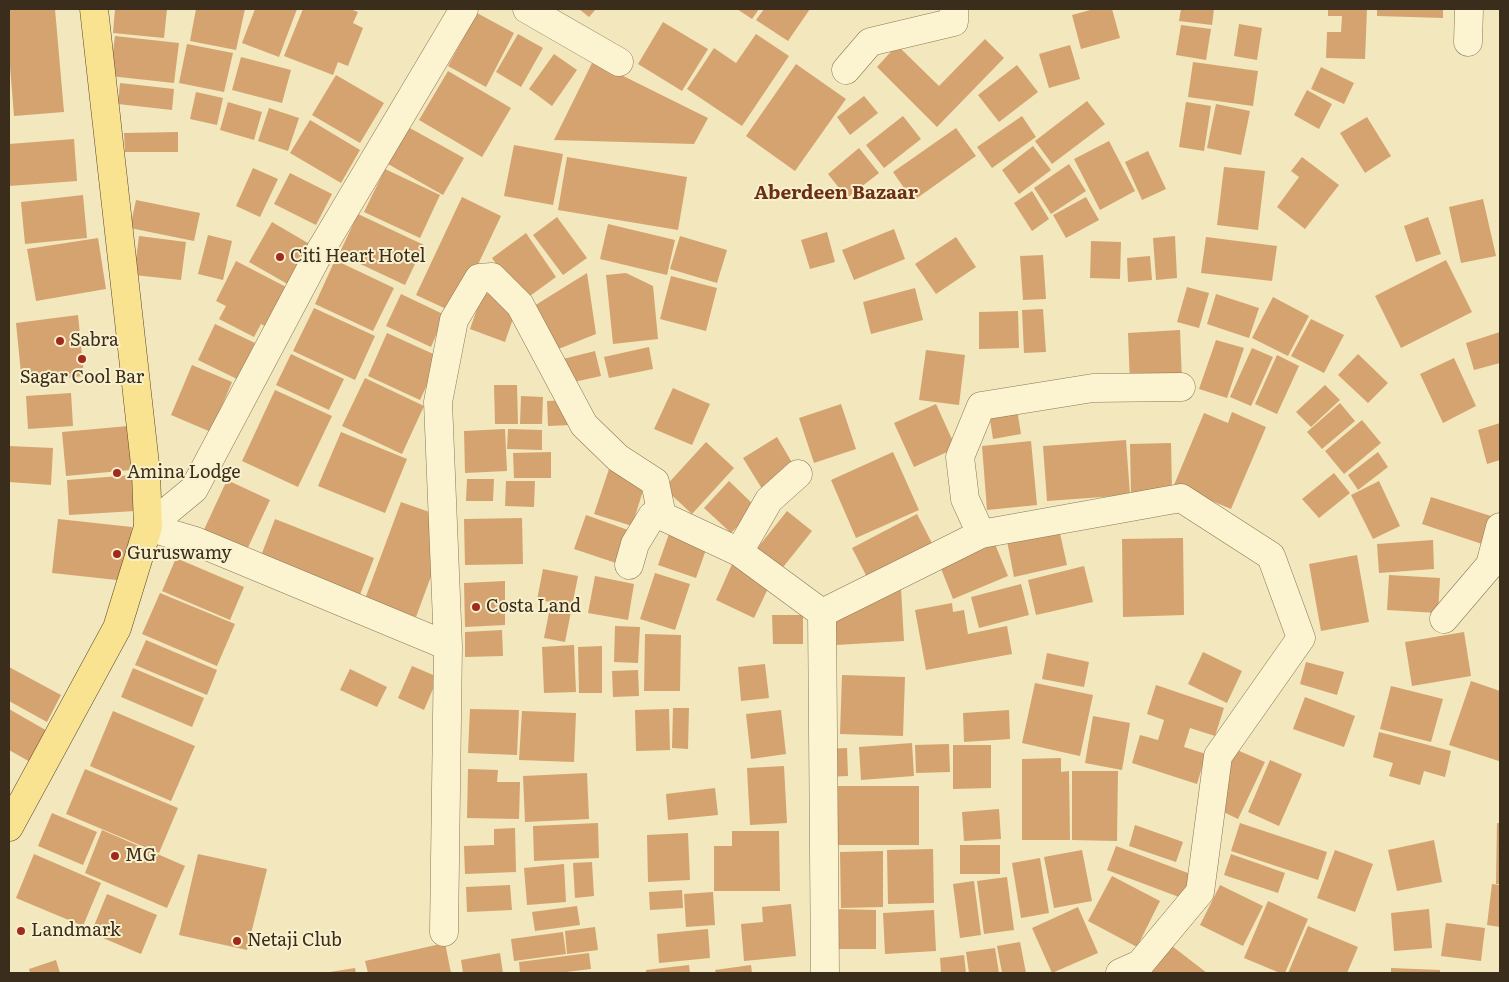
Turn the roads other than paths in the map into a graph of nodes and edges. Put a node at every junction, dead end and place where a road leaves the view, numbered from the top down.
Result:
1 (94, 9) edge
2 (464, 9) edge
3 (527, 9) edge
4 (954, 9) edge
5 (1469, 9) edge
6 (1468, 42) dead end
7 (619, 62) dead end
8 (846, 70) dead end
9 (1181, 387) dead end
10 (798, 474) dead end
11 (662, 516) junction
12 (148, 527) junction
13 (1500, 527) edge
14 (981, 534) junction
15 (739, 552) junction
16 (629, 565) dead end
17 (822, 613) junction
18 (1444, 619) dead end
19 (448, 646) junction
20 (12, 817) edge
21 (444, 932) dead end
22 (825, 973) edge
23 (1120, 973) edge

1 - 12 main road
2 - 12 street
3 - 7 street
4 - 8 street
5 - 6 street
9 - 14 street
10 - 15 street
11 - 15 street
11 - 16 street
11 - 19 street
12 - 19 street
12 - 20 main road
13 - 18 street
14 - 17 street
14 - 23 street
15 - 17 street
17 - 22 street
19 - 21 street

